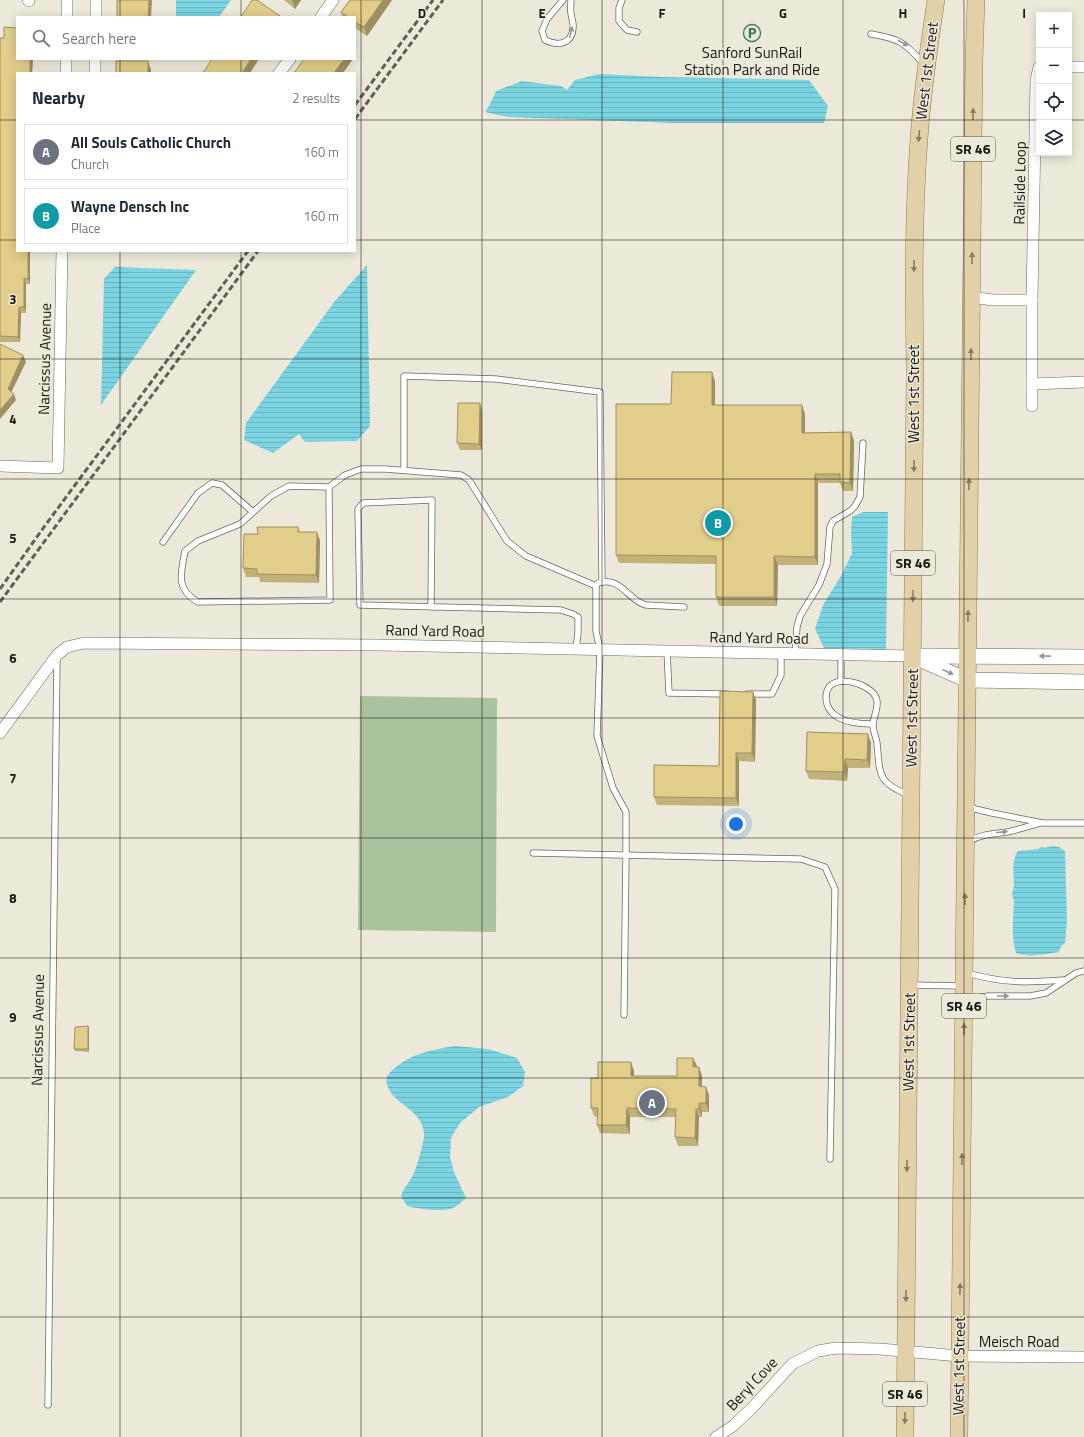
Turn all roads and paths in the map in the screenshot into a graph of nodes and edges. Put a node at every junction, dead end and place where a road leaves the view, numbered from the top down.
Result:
1 (67, 0) edge
2 (96, 0) edge
3 (333, 0) edge
4 (564, 0) edge
5 (571, 0) edge
6 (622, 0) edge
7 (936, 0) edge
8 (976, 0) edge
9 (67, 16) edge
10 (96, 16) edge
11 (322, 16) edge
12 (637, 32) dead end
13 (872, 34) dead end
14 (66, 60) edge
15 (95, 60) edge
16 (289, 60) edge
17 (927, 66) junction
18 (1072, 67) edge
19 (1084, 67) edge
20 (66, 72) edge
21 (94, 72) edge
22 (280, 72) edge
23 (1036, 80) edge
24 (62, 252) edge
25 (971, 297) junction
26 (1032, 300) junction
27 (1084, 382) edge
28 (1032, 384) junction
29 (1032, 406) dead end
30 (863, 443) dead end
31 (0, 466) edge
32 (404, 470) junction
33 (329, 487) junction
34 (253, 512) junction
35 (163, 542) dead end
36 (602, 582) junction
37 (596, 586) junction
38 (431, 607) junction
39 (684, 607) dead end
40 (576, 649) junction
41 (600, 650) junction
42 (667, 651) junction
43 (781, 653) junction
44 (796, 654) junction
45 (841, 654) junction
46 (57, 655) junction
47 (967, 655) junction
48 (912, 656) junction
49 (1084, 656) edge
50 (967, 680) junction
51 (841, 681) junction
52 (1084, 682) edge
53 (733, 694) edge
54 (740, 694) edge
55 (873, 724) junction
56 (0, 733) edge
57 (911, 796) junction
58 (966, 803) junction
59 (1043, 823) junction
60 (1084, 823) edge
61 (965, 845) junction
62 (533, 854) dead end
63 (626, 855) junction
64 (1084, 971) edge
65 (1063, 980) junction
66 (909, 985) junction
67 (964, 986) junction
68 (624, 1015) dead end
69 (830, 1159) dead end
70 (906, 1351) junction
71 (960, 1356) junction
72 (1084, 1357) edge
73 (48, 1405) dead end
74 (716, 1437) edge
75 (905, 1437) edge
76 (959, 1437) edge

1 - 9 street
2 - 10 street
3 - 11 street
4 -> 5 lane
6 - 12 lane
7 - 17 main road, West 1st Street / SR 46
25 -> 8 main road, West 1st Street / SR 46
13 -> 17 lane
14 - 20 street
15 - 21 street
16 - 22 street
17 -> 48 main road, West 1st Street / SR 46
18 - 19 street
23 - 26 street, Railside Loop
24 - 31 street, Narcissus Avenue
25 - 26 street
47 -> 25 main road, West 1st Street / SR 46
26 - 28 street, Railside Loop
27 - 28 street
28 - 29 street, Railside Loop
30 - 44 lane
32 - 33 lane
32 - 36 lane
32 - 37 lane
33 - 34 lane
33 - 34 lane
34 - 35 lane
36 - 37 lane
36 - 39 lane
37 - 41 lane
38 - 38 lane
38 - 40 lane
40 - 41 street, Rand Yard Road
40 - 46 street, Rand Yard Road
41 - 42 street, Rand Yard Road
41 - 63 lane
42 - 43 street, Rand Yard Road
42 - 53 lane
43 - 44 street, Rand Yard Road
43 - 54 lane
44 - 45 street, Rand Yard Road
45 - 48 street, Rand Yard Road
45 - 51 lane
46 - 56 street, Rand Yard Road
46 - 73 lane, Narcissus Avenue
47 - 48 main road
49 -> 47 main road
47 - 50 main road, West 1st Street / SR 46
48 -> 50 main road
48 - 57 main road, West 1st Street / SR 46
50 - 52 main road
50 - 58 main road, West 1st Street / SR 46
51 - 55 lane
51 - 55 lane
55 - 57 lane
57 - 66 main road, West 1st Street / SR 46
58 - 59 lane
58 - 61 main road, West 1st Street / SR 46
59 - 60 lane
61 -> 59 lane
67 -> 61 main road, West 1st Street / SR 46
62 - 63 lane
63 - 68 lane
63 - 69 lane
64 - 65 lane
65 - 67 lane
67 -> 65 lane
66 - 67 lane
66 -> 70 main road, West 1st Street / SR 46
71 -> 67 main road, West 1st Street / SR 46
70 - 71 street, Meisch Road
70 - 74 street, Beryl Cove
70 -> 75 main road, West 1st Street / SR 46
71 - 72 street, Meisch Road
71 - 76 main road, West 1st Street / SR 46

